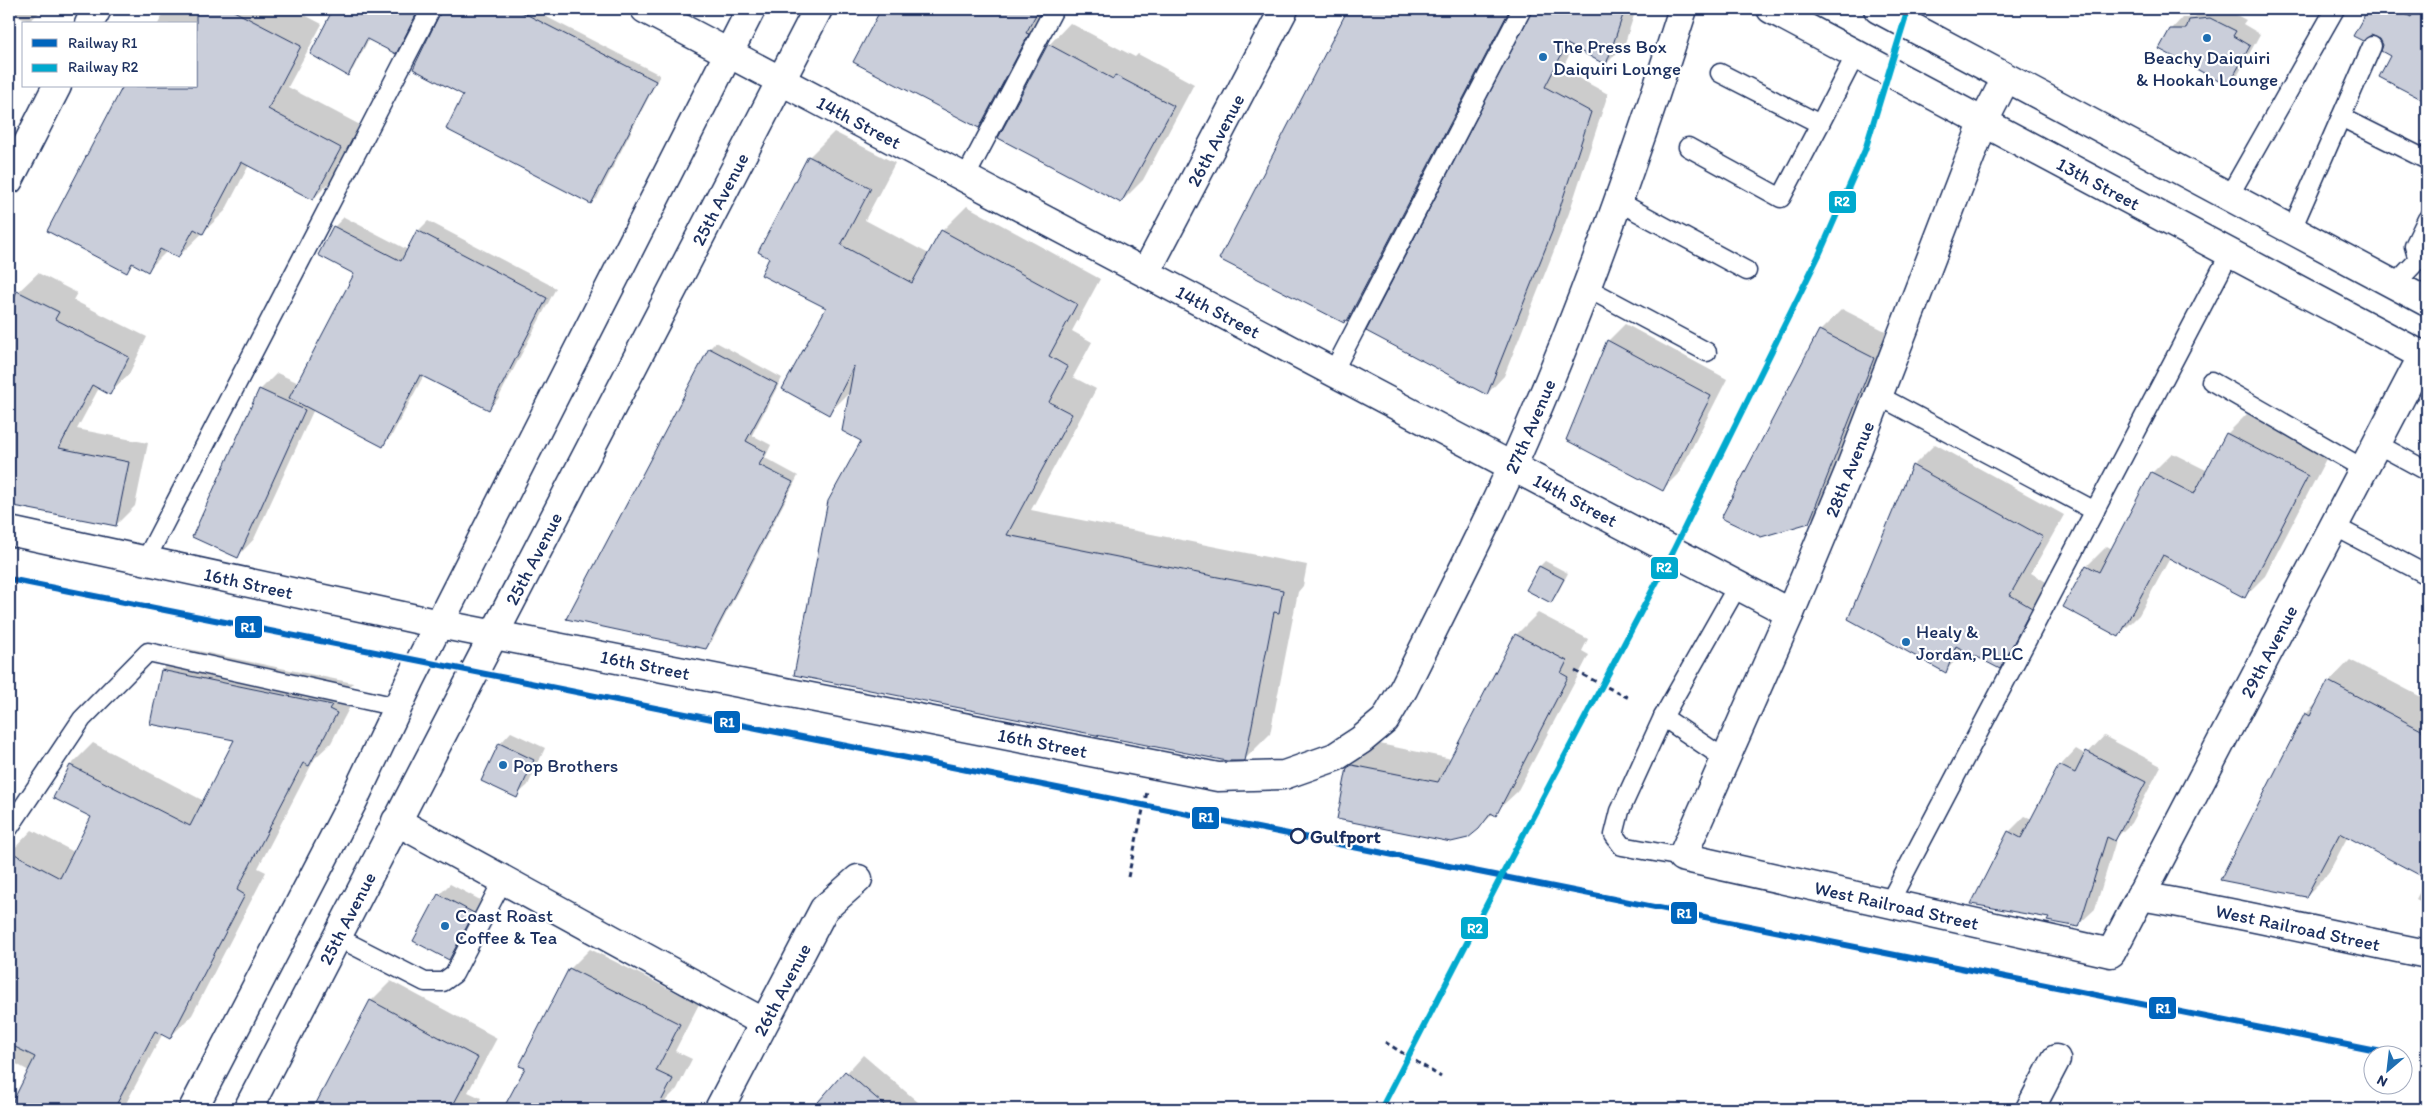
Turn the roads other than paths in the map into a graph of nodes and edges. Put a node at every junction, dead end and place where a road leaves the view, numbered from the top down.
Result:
1 (97, 9) edge
2 (431, 9) edge
3 (645, 9) edge
4 (751, 9) edge
5 (818, 9) edge
6 (1054, 9) edge
7 (1284, 9) edge
8 (1522, 9) edge
9 (1683, 9) edge
10 (1771, 9) edge
11 (1878, 9) edge
12 (2335, 9) edge
13 (90, 22) edge
14 (2372, 46) dead end
15 (728, 53) junction
16 (1856, 54) junction
17 (1720, 73) dead end
18 (2006, 78) junction
19 (781, 80) junction
20 (56, 88) edge
21 (2341, 117) junction
22 (1984, 121) junction
23 (1820, 124) junction
24 (1688, 147) dead end
25 (2427, 160) edge
26 (965, 178) junction
27 (9, 180) edge
28 (2229, 196) junction
29 (1619, 202) junction
30 (2427, 219) edge
31 (2292, 229) junction
32 (2230, 253) junction
33 (2422, 260) edge
34 (1747, 271) dead end
35 (1146, 272) junction
36 (2394, 285) junction
37 (1587, 288) junction
38 (2427, 302) edge
39 (1707, 352) dead end
40 (2426, 355) edge
41 (1333, 372) junction
42 (2210, 381) dead end
43 (1879, 396) junction
44 (2377, 444) junction
45 (1513, 466) junction
46 (2364, 469) junction
47 (2427, 470) edge
48 (2095, 512) junction
49 (2334, 526) junction
50 (9, 531) edge
51 (145, 560) junction
52 (2427, 575) edge
53 (1738, 585) junction
54 (1790, 613) junction
55 (439, 624) junction
56 (496, 634) junction
57 (397, 707) junction
58 (1663, 717) junction
59 (1725, 759) junction
60 (1284, 775) joint
61 (396, 822) junction
62 (9, 828) edge
63 (1682, 857) junction
64 (858, 879) dead end
65 (503, 880) junction
66 (2140, 896) junction
67 (1889, 903) junction
68 (337, 936) junction
69 (2111, 953) joint
70 (2427, 954) edge
71 (763, 1022) junction
72 (2056, 1059) dead end
73 (193, 1109) edge
74 (248, 1109) edge
75 (719, 1109) edge
76 (2030, 1109) edge

1 - 13 street
2 - 51 lane
3 - 15 street, 14th Street
4 - 15 street
5 - 19 street, 25th Avenue
6 - 26 lane
7 - 35 street, 26th Avenue
8 - 41 lane
9 - 29 street, 27th Avenue
10 - 16 street, 13th Street
11 - 18 street
12 - 28 lane
14 - 21 lane
15 - 19 street, 14th Street
15 - 55 street
16 - 22 street, 13th Street
16 - 23 lane
17 - 23 lane
18 - 22 street, 28th Avenue
18 - 28 street
19 - 26 street, 14th Street
19 - 56 street, 25th Avenue
20 - 27 street
21 - 25 lane
21 - 31 lane
22 - 32 street, 13th Street
22 - 43 street, 28th Avenue
23 - 24 lane
26 - 35 street, 14th Street
28 - 31 street
29 - 34 lane
29 - 37 street, 27th Avenue
30 - 33 lane
31 - 36 street
32 - 40 street, 13th Street
32 - 48 lane
33 - 36 lane
35 - 41 street, 14th Street
36 - 38 street
37 - 39 lane
37 - 45 street, 27th Avenue
40 - 44 street, 29th Avenue
41 - 45 street, 14th Street
42 - 46 lane
43 - 48 lane
43 - 54 street, 28th Avenue
44 - 46 street, 29th Avenue
44 - 47 lane
45 - 53 street, 14th Street
45 - 60 street, 27th Avenue
46 - 49 street, 29th Avenue
48 - 67 lane
49 - 52 lane
49 - 66 street, 29th Avenue
50 - 51 street, 16th Street
51 - 55 street, 16th Street
53 - 54 street, 14th Street
53 - 58 lane
54 - 59 street, 28th Avenue
55 - 56 street, 16th Street
55 - 57 street
56 - 60 street, 16th Street
56 - 61 street, 25th Avenue
57 - 62 lane
57 - 73 street
58 - 59 lane
58 - 63 lane
59 - 63 street, 28th Avenue
61 - 65 street
61 - 68 street, 25th Avenue
63 - 67 street, West Railroad Street
64 - 71 street, 26th Avenue
65 - 68 lane
65 - 71 street
66 - 69 street, 29th Avenue
66 - 70 street, West Railroad Street
67 - 69 street, West Railroad Street
68 - 74 street, 25th Avenue
71 - 75 street, 26th Avenue
72 - 76 street

